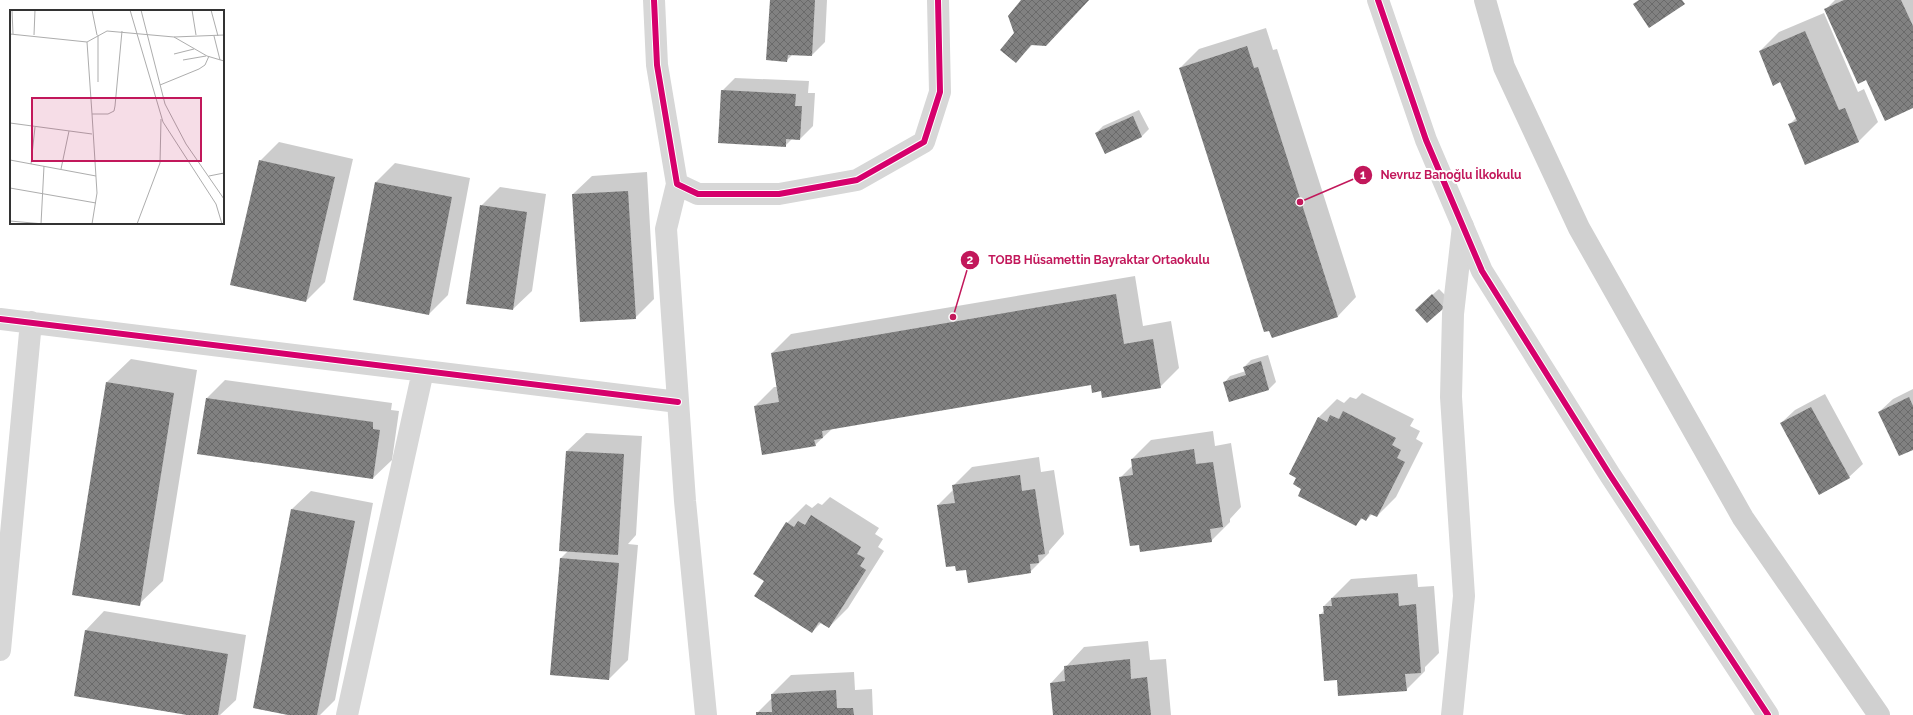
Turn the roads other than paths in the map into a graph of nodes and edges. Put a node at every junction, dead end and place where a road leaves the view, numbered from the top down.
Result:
1 (654, 0) edge
2 (938, 0) edge
3 (1378, 0) edge
4 (1485, 0) edge
5 (677, 184) junction
6 (1463, 226) junction
7 (0, 319) edge
8 (31, 322) junction
9 (423, 371) junction
10 (678, 402) junction
11 (0, 650) edge
12 (347, 715) edge
13 (706, 715) edge
14 (1452, 715) edge
15 (1768, 715) edge
16 (1879, 715) edge

1 - 5 street
2 - 5 street
3 - 6 street
4 - 16 main road
5 - 10 street
6 - 14 street
6 - 15 street
7 - 8 street
8 - 9 street
8 - 11 street
9 - 10 street
9 - 12 street
10 - 13 street

